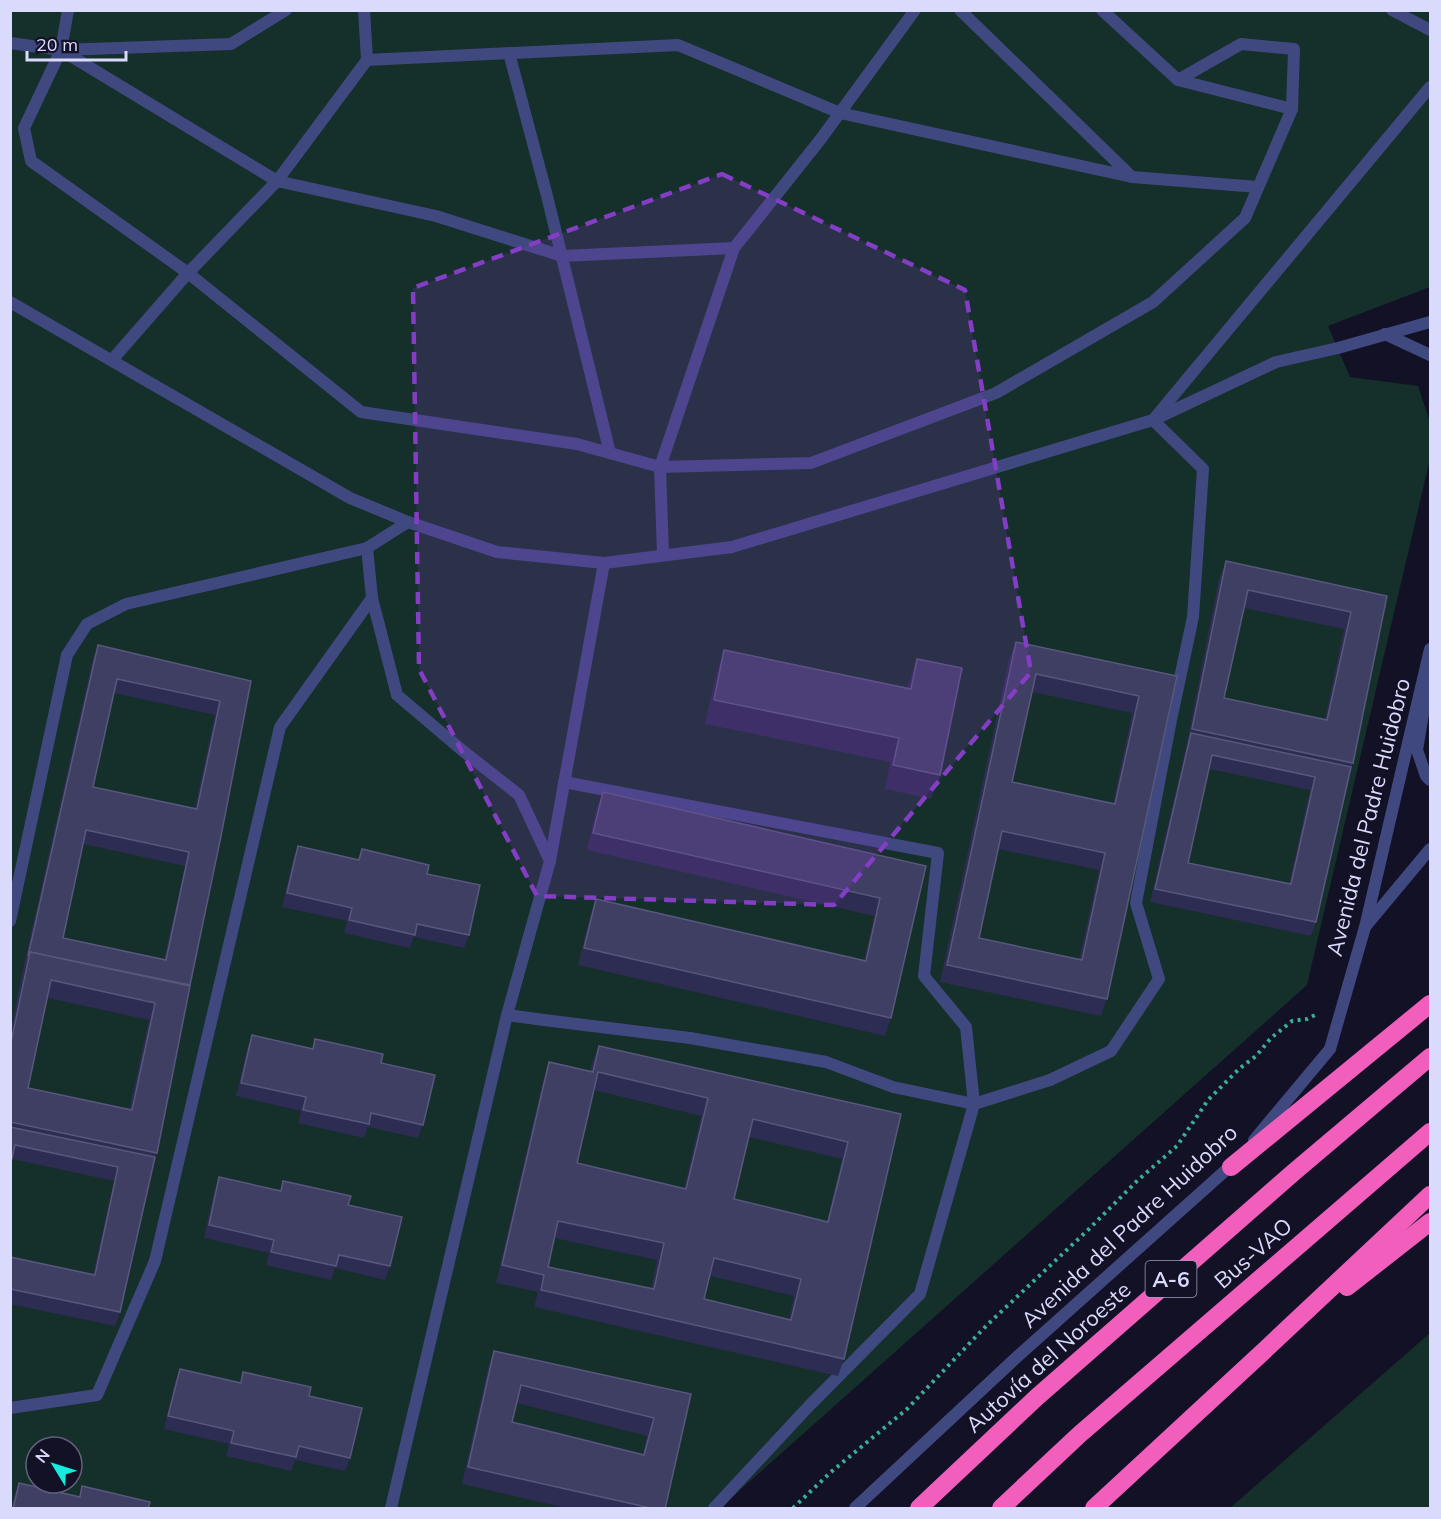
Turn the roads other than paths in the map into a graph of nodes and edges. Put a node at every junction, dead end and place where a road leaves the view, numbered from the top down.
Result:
1 (68, 10) edge
2 (286, 10) edge
3 (364, 10) edge
4 (915, 10) edge
5 (960, 10) edge
6 (1102, 10) edge
7 (1392, 10) edge
8 (1431, 30) edge
9 (10, 44) edge
10 (61, 50) junction
11 (508, 53) junction
12 (367, 60) junction
13 (1178, 80) junction
14 (1431, 87) edge
15 (1292, 109) junction
16 (840, 113) junction
17 (10, 127) edge
18 (24, 128) junction
19 (1132, 177) junction
20 (277, 181) junction
21 (1258, 187) junction
22 (734, 248) junction
23 (562, 256) junction
24 (188, 273) junction
25 (10, 302) edge
26 (1431, 322) edge
27 (1385, 334) junction
28 (1431, 355) edge
29 (112, 360) junction
30 (1153, 420) junction
31 (610, 453) junction
32 (660, 467) junction
33 (408, 522) junction
34 (367, 548) junction
35 (663, 555) junction
36 (604, 562) junction
37 (372, 598) junction
38 (1431, 649) edge
39 (1431, 672) edge
40 (1431, 780) edge
41 (564, 782) junction
42 (1431, 849) edge
43 (550, 861) junction
44 (10, 921) edge
45 (1365, 927) junction
46 (1431, 1004) edge
47 (507, 1015) junction
48 (1431, 1058) edge
49 (974, 1104) junction
50 (1431, 1132) edge
51 (1231, 1167) junction
52 (1431, 1195) edge
53 (1431, 1222) edge
54 (1267, 1348) junction
55 (10, 1408) edge
56 (392, 1509) edge
57 (714, 1509) edge
58 (855, 1509) edge
59 (919, 1509) edge
60 (1001, 1509) edge
61 (1094, 1509) edge

1 - 10 street
2 - 10 street
3 - 12 street
4 - 16 street
5 - 19 street
6 - 13 street
7 - 8 street
9 - 10 street
10 - 18 street
10 - 20 street
11 - 12 street
11 - 16 street
11 - 23 street
12 - 20 street
13 - 15 street
13 - 15 street
14 - 30 street
15 - 21 street
16 - 19 street
16 - 22 street
17 - 18 street
18 - 24 street
19 - 21 street
20 - 23 street
20 - 24 street
21 - 32 street
22 - 23 street
22 - 32 street
23 - 31 street
24 - 29 street
24 - 31 street
25 - 29 street
26 - 27 street
27 - 28 street
27 - 30 street
29 - 33 street
30 - 35 street
30 - 49 street
31 - 32 street
32 - 35 street
33 - 34 street
33 - 36 street
34 - 37 street
34 - 44 street
35 - 36 street
36 - 41 street
37 - 43 street
37 - 55 street
38 - 45 street, Avenida del Padre Huidobro
39 - 40 street
41 - 43 street
41 - 49 street
42 - 45 street
43 - 47 street
45 - 51 street, Avenida del Padre Huidobro
46 - 51 highway
47 - 49 street
47 - 56 street
48 - 59 highway, Autovía del Noroeste / A-6
49 - 57 street
50 - 60 highway, Bus-VAO
51 - 58 street, Avenida del Padre Huidobro
52 - 54 highway
53 - 54 highway
54 - 61 highway

